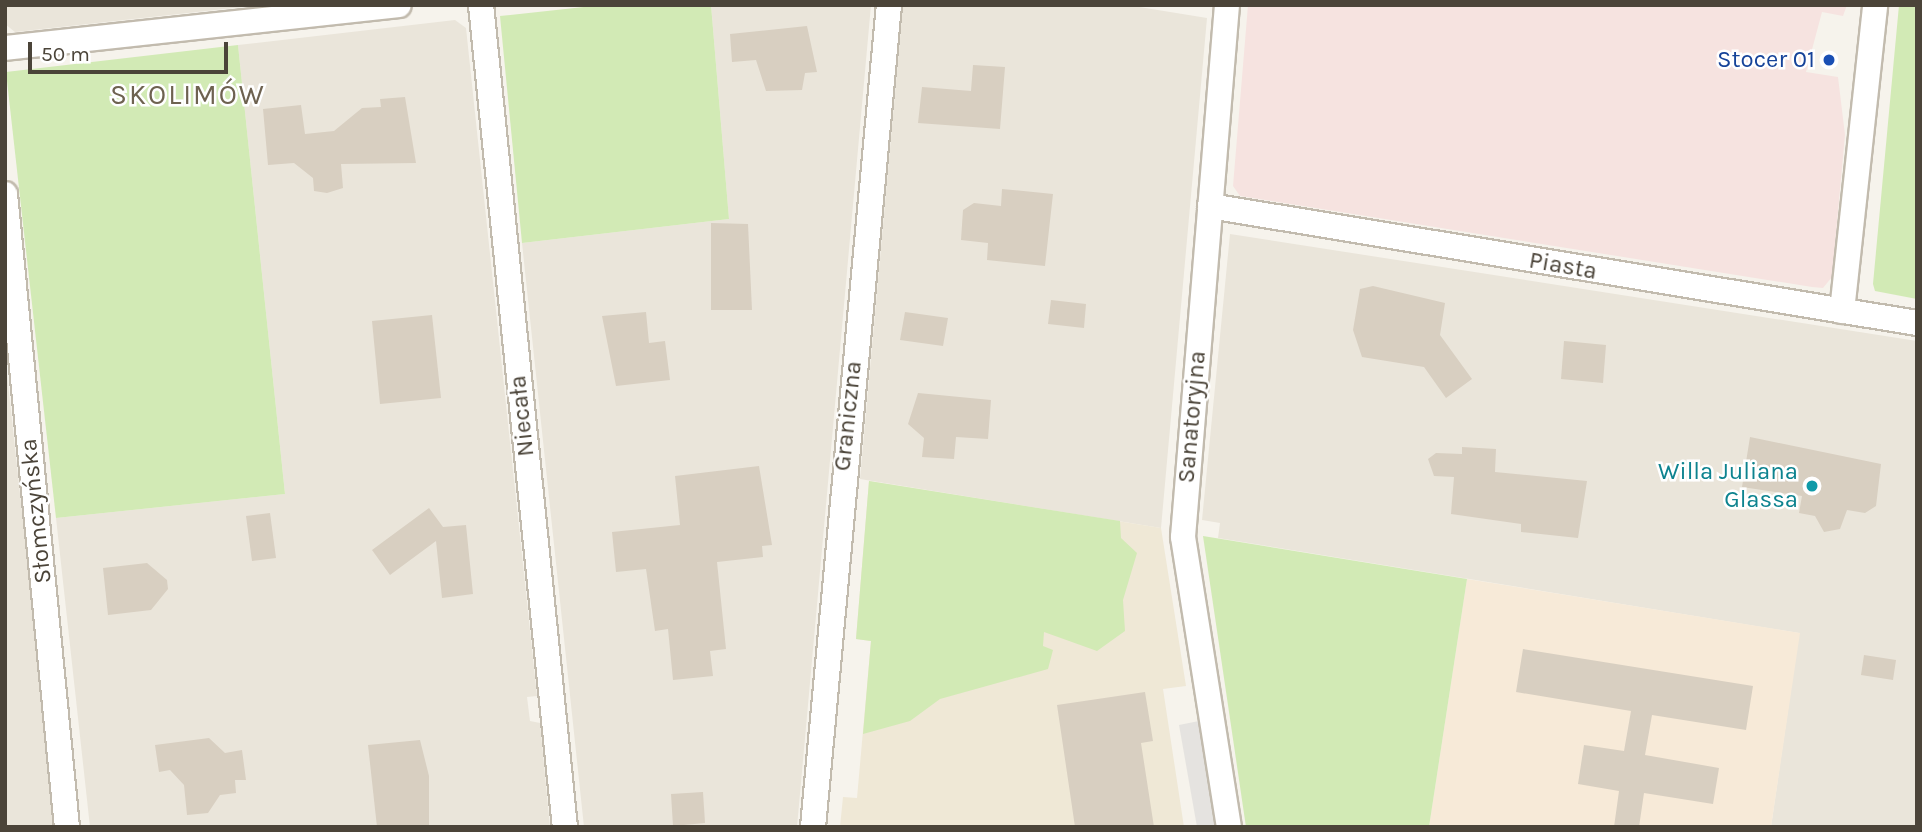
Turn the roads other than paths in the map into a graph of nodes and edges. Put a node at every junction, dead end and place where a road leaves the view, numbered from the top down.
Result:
1 (399, 5) edge
2 (481, 5) edge
3 (888, 5) edge
4 (1227, 5) edge
5 (1875, 5) edge
6 (5, 48) edge
7 (5, 194) edge
8 (1210, 206) junction
9 (1842, 311) junction
10 (1917, 323) edge
11 (67, 827) edge
12 (565, 827) edge
13 (813, 827) edge
14 (1229, 827) edge

1 - 6 street
2 - 12 street, Niecała
3 - 13 street, Graniczna
4 - 8 street, Sanatoryjna
5 - 9 street
7 - 11 street, Słomczyńska
8 - 9 street, Piasta
8 - 14 street, Sanatoryjna
9 - 10 street, Piasta

